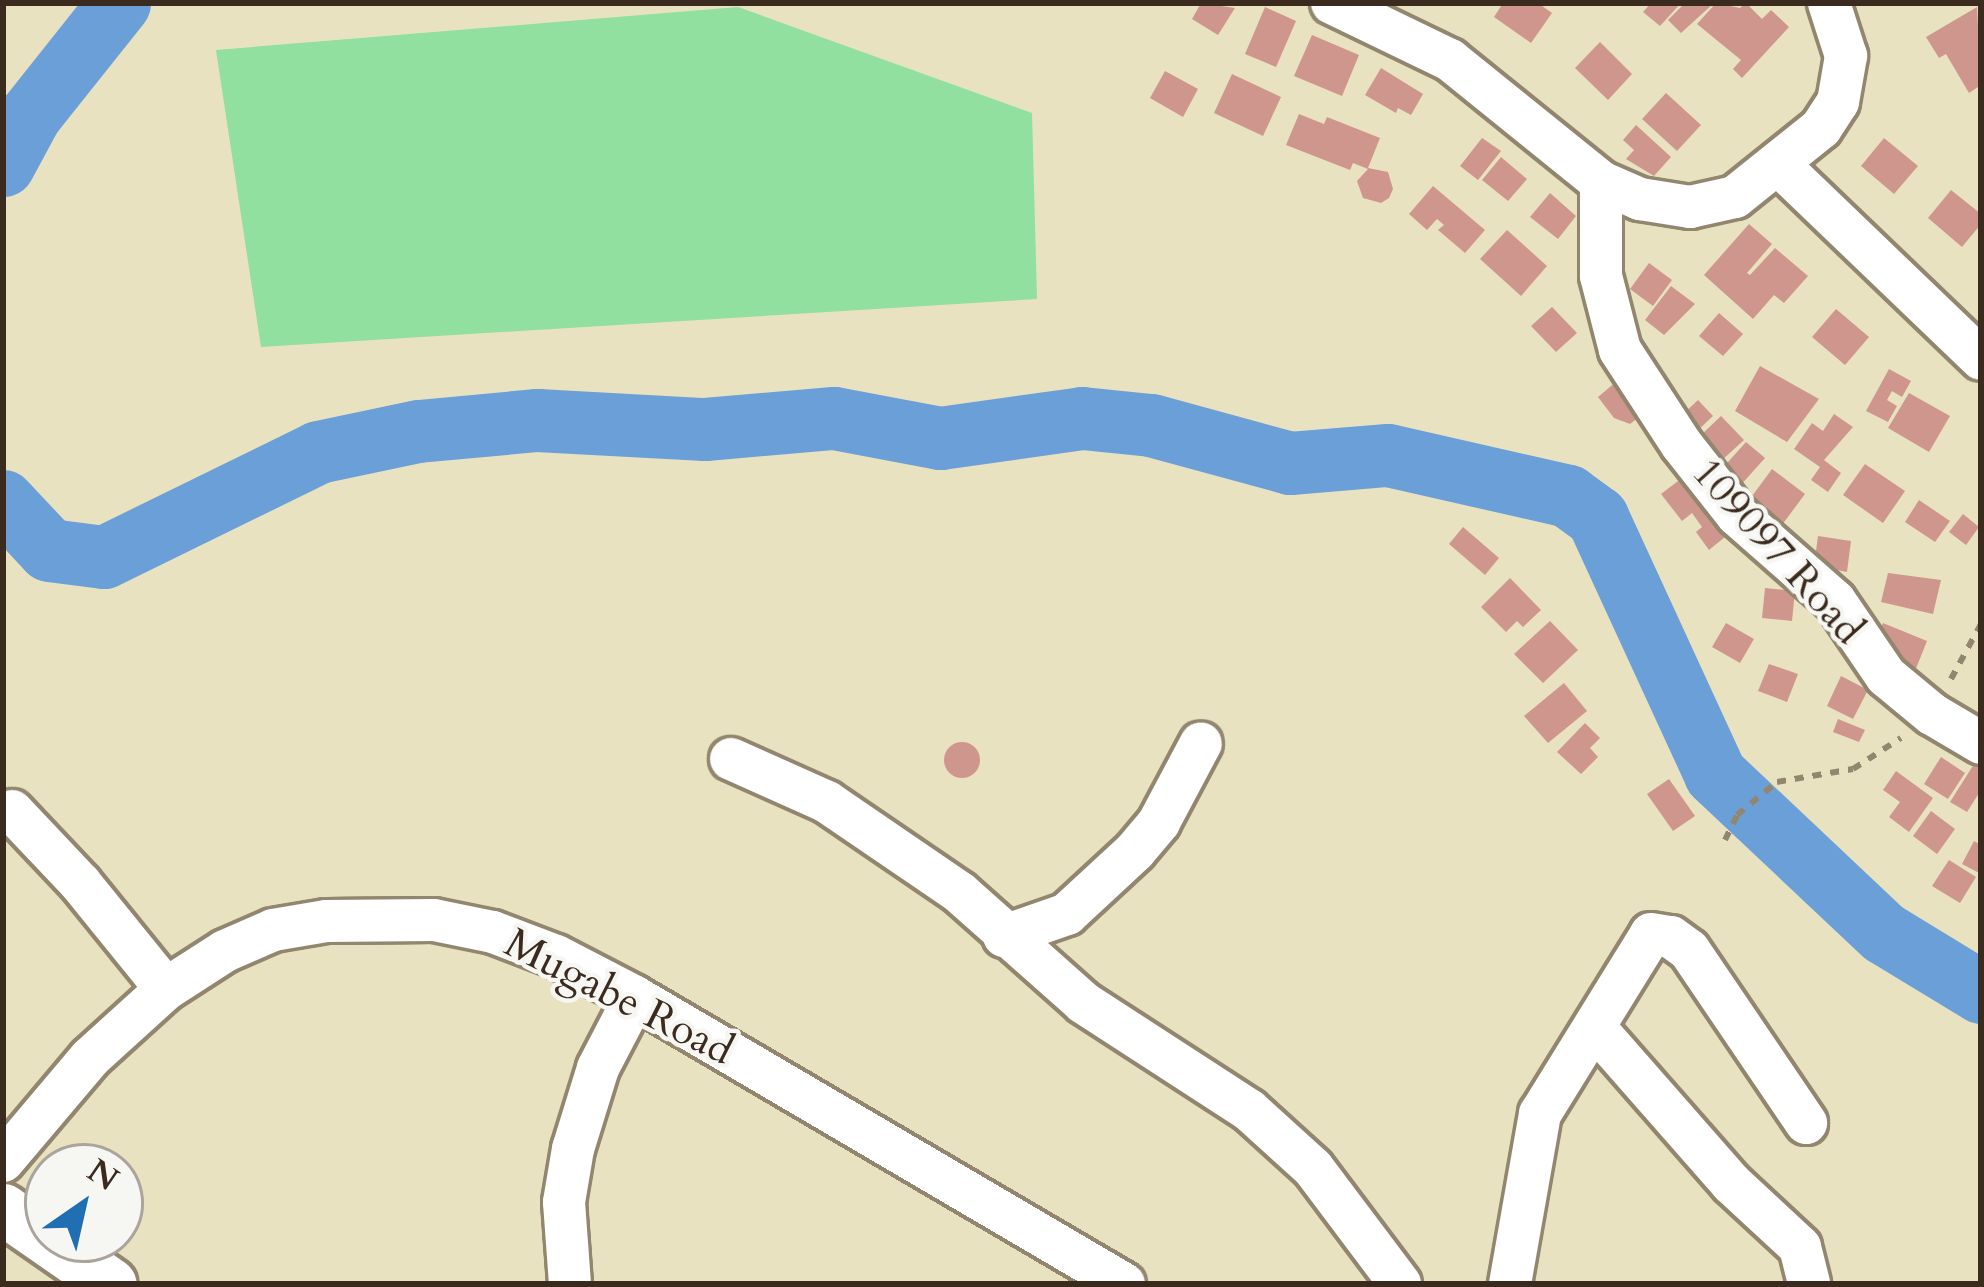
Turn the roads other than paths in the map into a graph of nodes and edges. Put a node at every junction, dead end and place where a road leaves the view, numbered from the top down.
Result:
1 (1332, 3) edge
2 (1829, 3) edge
3 (1779, 165) junction
4 (1601, 182) junction
5 (1981, 359) edge
6 (1201, 743) dead end
7 (1981, 743) edge
8 (731, 759) dead end
9 (12, 811) dead end
10 (1004, 936) junction
11 (166, 989) junction
12 (635, 997) junction
13 (1595, 1028) junction
14 (1806, 1124) dead end
15 (3, 1161) edge
16 (3, 1209) edge
17 (111, 1284) edge
18 (570, 1284) edge
19 (1124, 1284) edge
20 (1400, 1284) edge
21 (1510, 1284) edge
22 (1809, 1284) edge

1 - 4 street
2 - 3 street
3 - 4 street
3 - 5 street
4 - 7 street, 109097 Road
6 - 10 street
8 - 10 street
9 - 11 street
10 - 20 street
11 - 12 street, Mugabe Road
11 - 15 street, Mugabe Road
12 - 18 street
12 - 19 street, Mugabe Road
13 - 14 street
13 - 21 street
13 - 22 street
16 - 17 street

